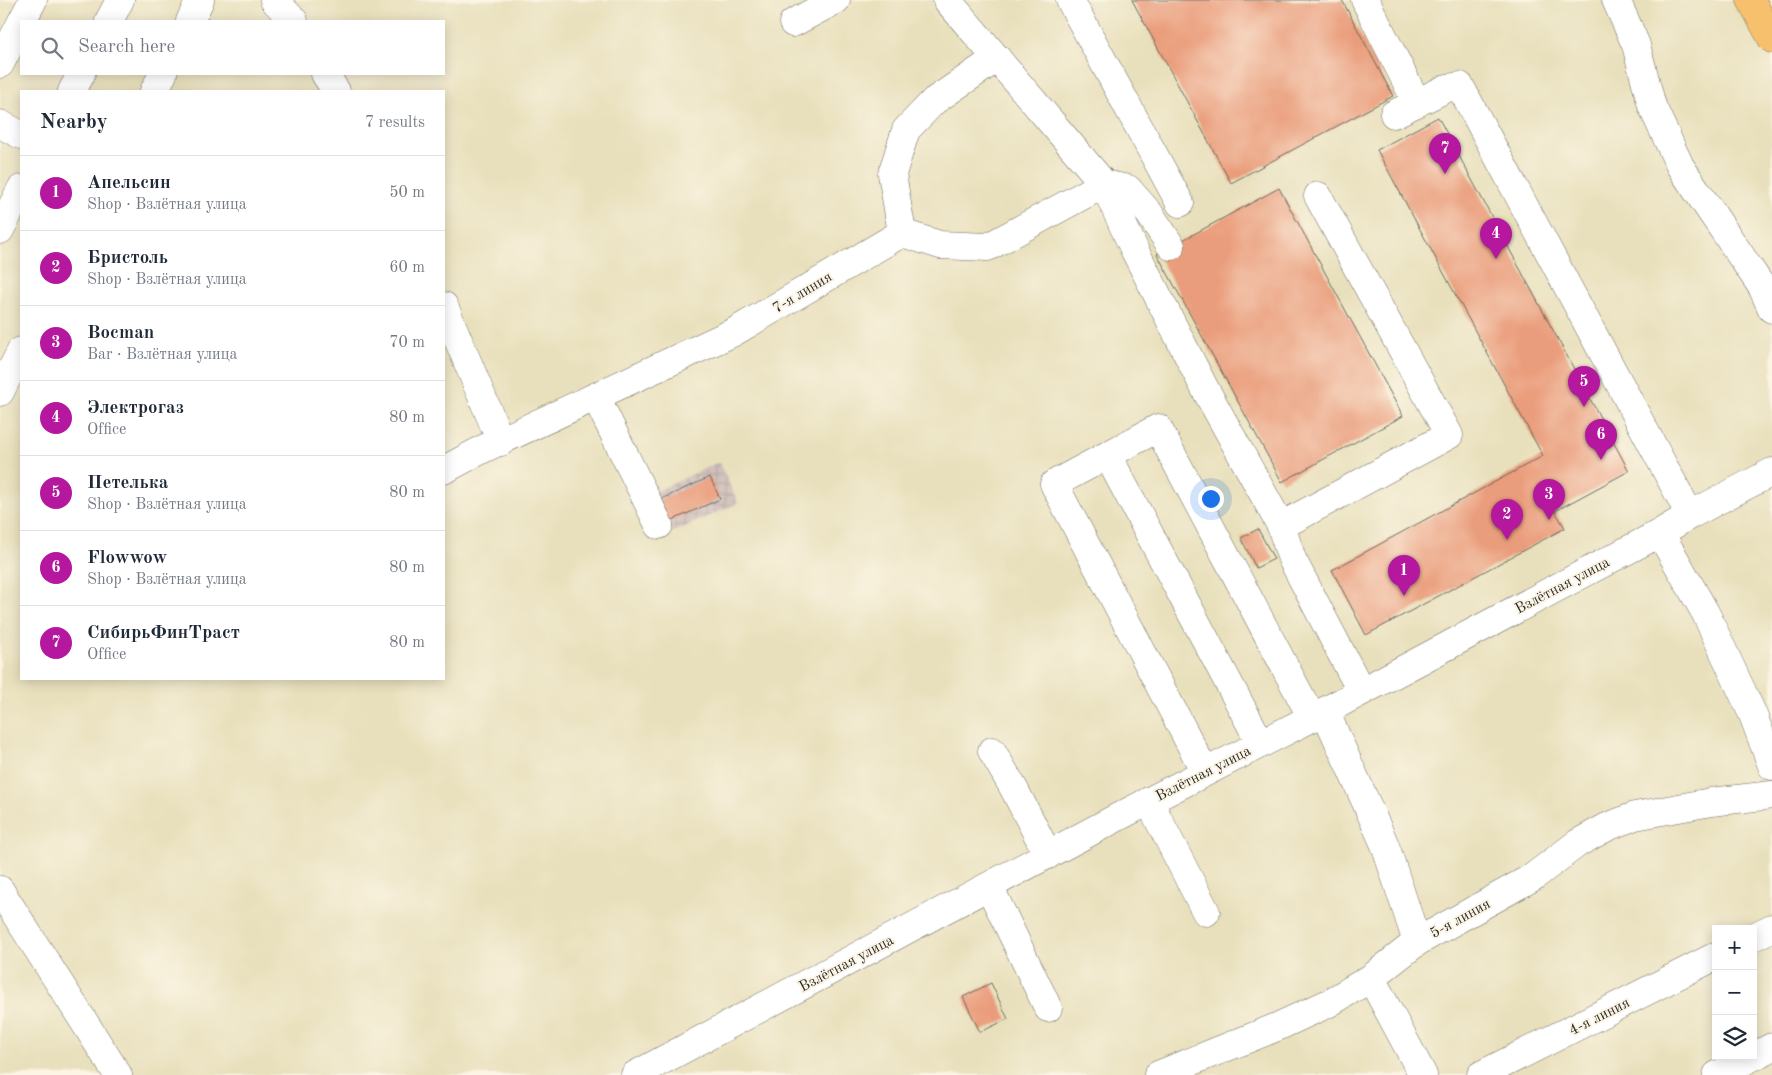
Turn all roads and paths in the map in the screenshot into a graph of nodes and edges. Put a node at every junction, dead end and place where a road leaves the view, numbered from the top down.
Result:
1 (33, 0) edge
2 (120, 0) edge
3 (200, 0) edge
4 (274, 0) edge
5 (836, 0) edge
6 (947, 0) edge
7 (1070, 0) edge
8 (1365, 0) edge
9 (1616, 0) edge
10 (1758, 2) edge
11 (23, 20) edge
12 (110, 20) edge
13 (190, 20) edge
14 (293, 20) edge
15 (793, 23) dead end
16 (20, 26) edge
17 (1772, 39) edge
18 (997, 58) junction
19 (0, 64) edge
20 (80, 75) edge
21 (162, 75) edge
22 (326, 75) edge
23 (73, 90) edge
24 (155, 90) edge
25 (335, 90) edge
26 (0, 124) edge
27 (20, 134) edge
28 (1104, 184) junction
29 (20, 191) edge
30 (1318, 196) dead end
31 (1180, 203) dead end
32 (0, 230) edge
33 (902, 233) junction
34 (1171, 246) dead end
35 (445, 308) edge
36 (1772, 308) edge
37 (20, 353) edge
38 (0, 392) edge
39 (596, 397) junction
40 (501, 442) junction
41 (1108, 456) junction
42 (445, 469) edge
43 (1772, 472) edge
44 (1690, 515) junction
45 (659, 525) dead end
46 (1281, 526) junction
47 (1660, 533) junction
48 (1361, 691) junction
49 (1318, 714) junction
50 (1261, 744) junction
51 (992, 750) dead end
52 (1772, 766) edge
53 (1205, 772) junction
54 (1772, 795) edge
55 (1149, 801) junction
56 (1048, 855) junction
57 (989, 886) junction
58 (0, 890) edge
59 (1206, 912) dead end
60 (1772, 928) edge
61 (1757, 935) edge
62 (1417, 942) junction
63 (1712, 958) edge
64 (1371, 978) junction
65 (1048, 1008) dead end
66 (1772, 1047) edge
67 (118, 1075) edge
68 (635, 1075) edge
69 (1158, 1075) edge
70 (1423, 1075) edge
71 (1481, 1075) edge
72 (1717, 1075) edge

1 - 11 street
2 - 12 street
3 - 13 street
4 - 14 street
5 - 15 street
6 - 18 street
7 - 31 street
8 - 44 street
9 - 36 street
10 - 17 main road
16 - 19 street
18 - 28 street
18 - 33 street
20 - 23 street
21 - 24 street
22 - 25 street
26 - 27 street
28 - 33 street
28 - 34 street
28 - 46 street
29 - 32 street
30 - 46 street
33 - 39 street, 7-я линия
35 - 40 street
37 - 38 street
39 - 40 street, 7-я линия
39 - 45 street
40 - 42 street, 7-я линия
41 - 49 street
41 - 50 street
41 - 53 street
43 - 44 street, Взлётная улица
44 - 47 street, Взлётная улица
46 - 48 street
47 - 48 street, Взлётная улица
47 - 52 street
48 - 49 street, Взлётная улица
49 - 50 street, Взлётная улица
49 - 62 street
50 - 53 street, Взлётная улица
51 - 56 street
53 - 55 street, Взлётная улица
54 - 62 street, 5-я линия
55 - 56 street, Взлётная улица
55 - 59 street
56 - 57 street, Взлётная улица
57 - 65 street
57 - 68 street, Взлётная улица
58 - 67 street
60 - 61 street
62 - 64 street, 5-я линия
63 - 71 street, 4-я линия
64 - 69 street, 5-я линия
64 - 70 street
66 - 72 street

